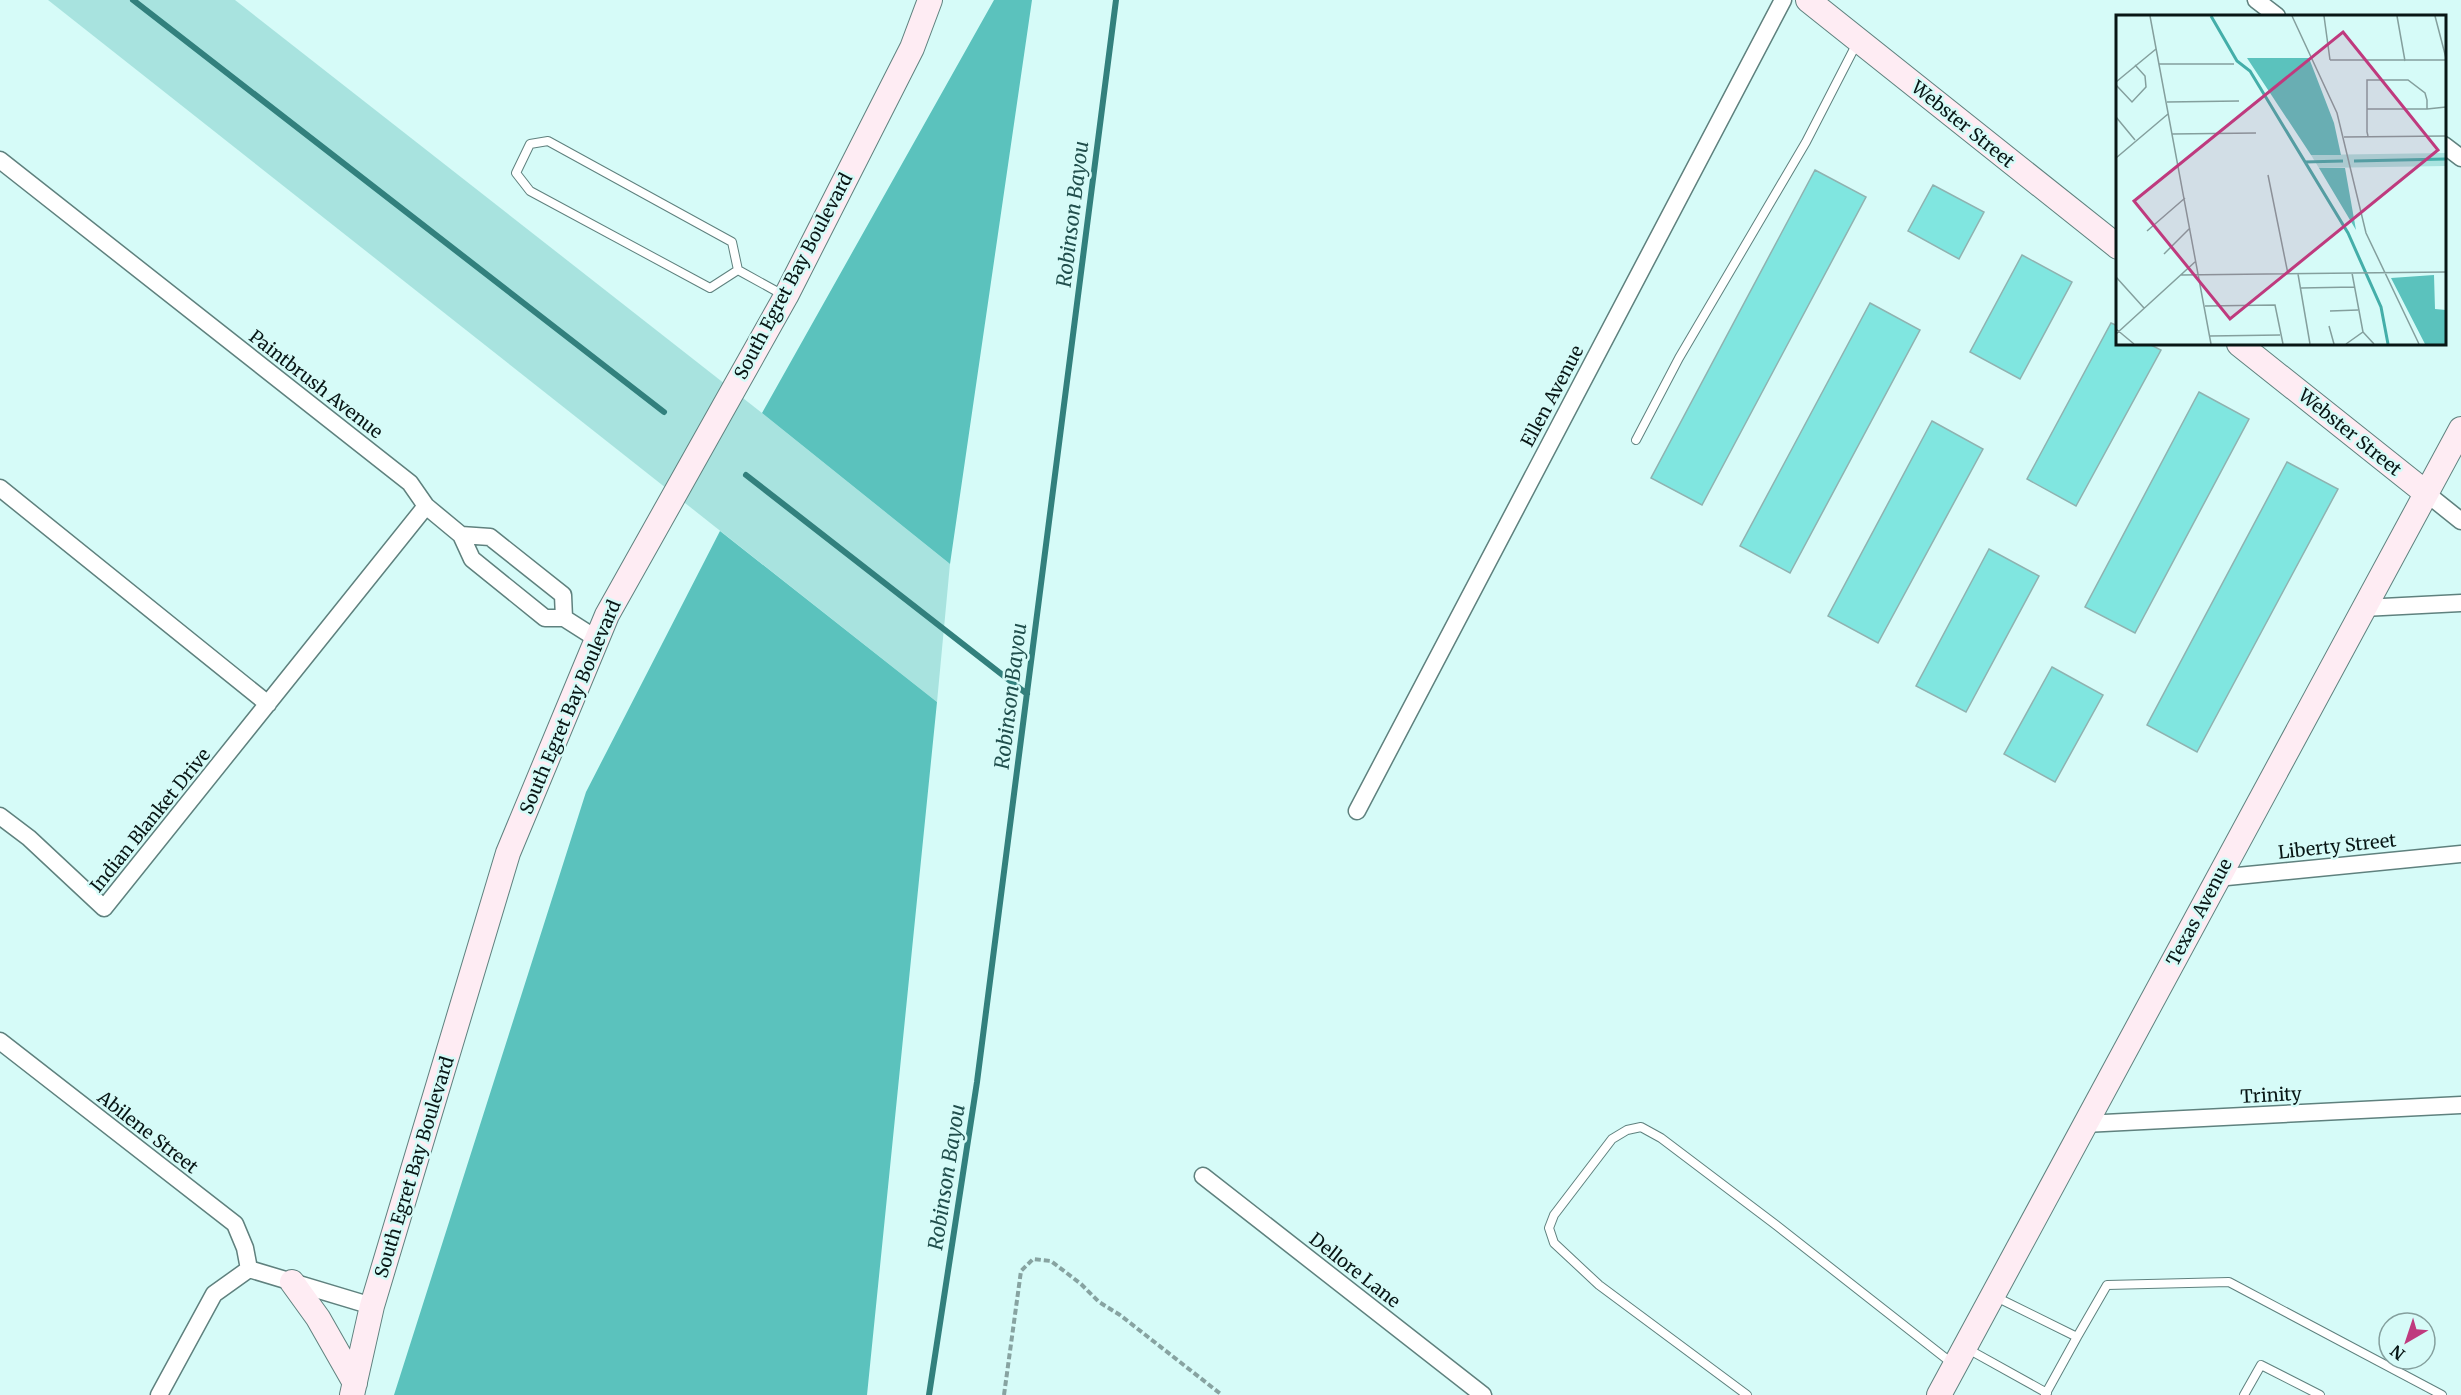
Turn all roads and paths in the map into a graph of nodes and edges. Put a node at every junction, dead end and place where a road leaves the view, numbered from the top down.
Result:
1 (930, 0) edge
2 (1783, 0) edge
3 (1808, 0) edge
4 (2256, 0) edge
5 (2276, 15) edge
6 (1858, 40) junction
7 (2446, 146) edge
8 (2461, 158) edge
9 (0, 160) edge
10 (2116, 245) edge
11 (738, 270) junction
12 (786, 296) junction
13 (2239, 345) edge
14 (2461, 429) edge
15 (1636, 440) dead end
16 (0, 488) edge
17 (2426, 493) junction
18 (426, 506) junction
19 (2461, 521) edge
20 (461, 535) junction
21 (2461, 603) edge
22 (2363, 608) junction
23 (564, 618) junction
24 (597, 639) junction
25 (268, 704) junction
26 (1357, 811) dead end
27 (0, 816) edge
28 (2461, 854) edge
29 (2217, 878) junction
30 (0, 1041) edge
31 (2461, 1105) edge
32 (2084, 1124) junction
33 (1203, 1176) dead end
34 (249, 1269) junction
35 (292, 1282) junction
36 (1993, 1295) junction
37 (372, 1306) junction
38 (2077, 1336) junction
39 (1960, 1357) junction
40 (354, 1389) edge
41 (2046, 1394) edge
42 (159, 1395) edge
43 (1004, 1395) edge
44 (1222, 1395) edge
45 (1483, 1395) edge
46 (1747, 1395) edge
47 (1939, 1395) edge
48 (2244, 1395) edge
49 (2319, 1395) edge
50 (2442, 1395) edge

1 - 12 street, South Egret Bay Boulevard
2 - 26 street, Ellen Avenue
3 - 6 street, Webster Street
4 - 5 street
6 - 10 street, Webster Street
6 - 15 lane
7 - 8 street
9 - 18 street, Paintbrush Avenue
11 - 11 lane
11 - 12 lane
12 - 24 street, South Egret Bay Boulevard
13 - 17 street, Webster Street
14 - 17 street, Texas Avenue
16 - 25 street
17 - 19 street, Webster Street
17 - 22 street, Texas Avenue
18 - 20 street, Paintbrush Avenue
18 - 25 street, Indian Blanket Drive
20 - 23 street, Paintbrush Avenue
20 - 23 street
21 - 22 street
22 - 29 street, Texas Avenue
23 - 24 street, Paintbrush Avenue
24 - 37 street, South Egret Bay Boulevard
25 - 27 street, Indian Blanket Drive
28 - 29 street, Liberty Street
29 - 32 street, Texas Avenue
30 - 34 street, Abilene Street
31 - 32 street, Trinity
32 - 36 street, Texas Avenue
33 - 45 street, Dellore Lane
34 - 35 street
34 - 42 street
35 - 37 street
35 - 40 street
36 - 38 lane
36 - 39 street, Texas Avenue
37 - 40 street, South Egret Bay Boulevard
38 - 41 lane
38 - 50 lane
39 - 41 lane
39 - 46 lane
39 - 47 street, Texas Avenue
43 - 44 path
48 - 49 lane

